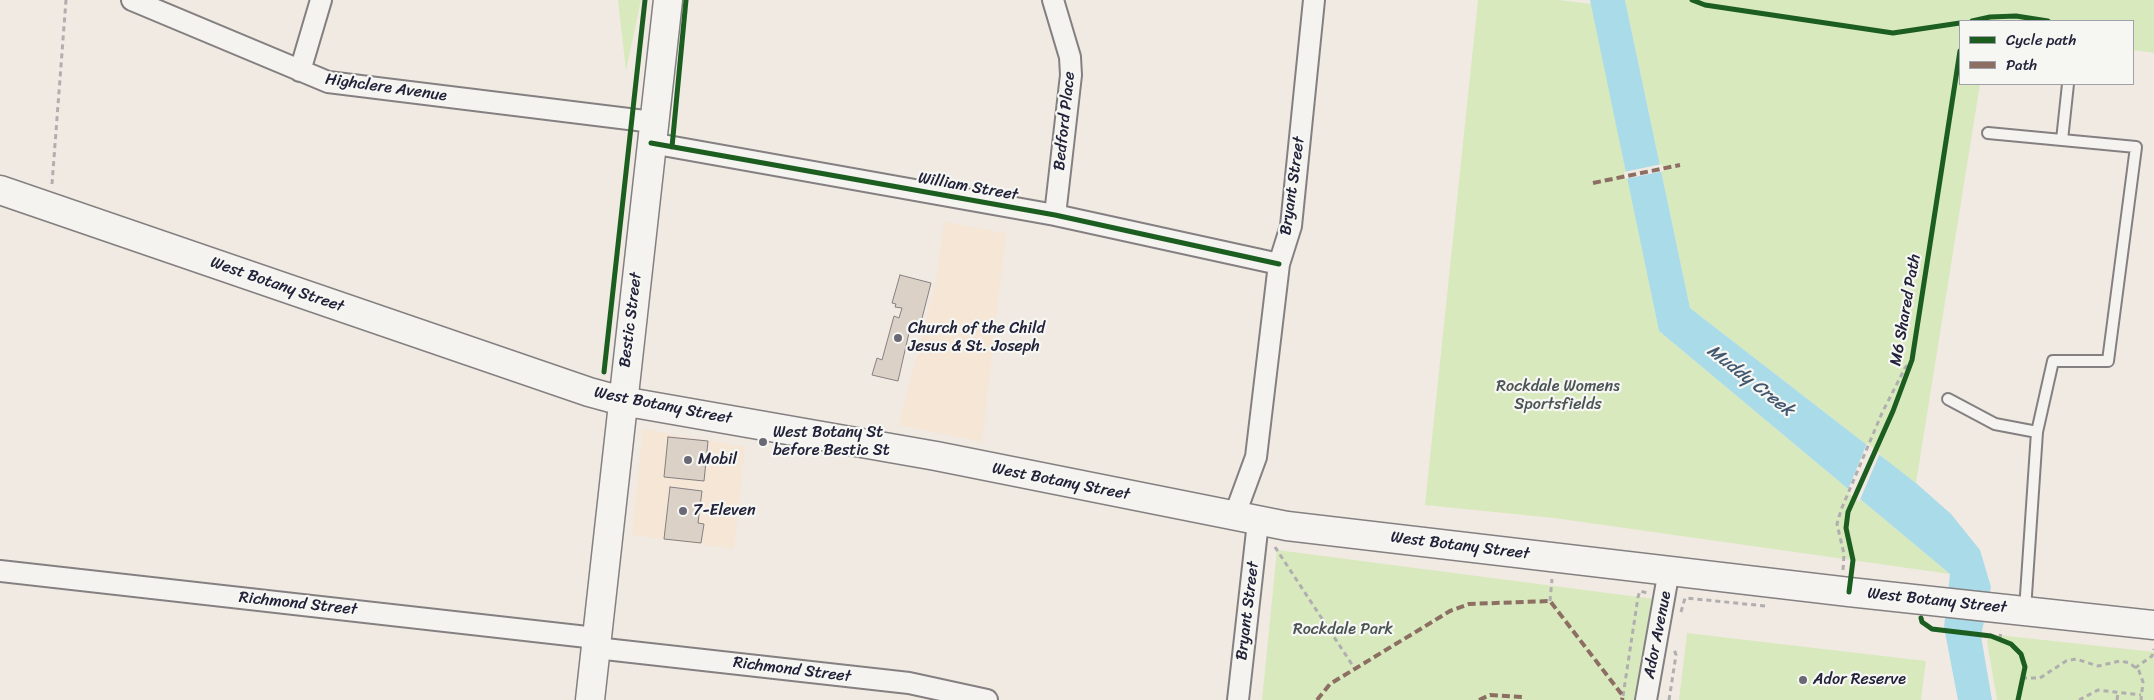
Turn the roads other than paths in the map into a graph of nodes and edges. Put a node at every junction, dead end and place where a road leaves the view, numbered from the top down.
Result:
1 (132, 0) edge
2 (321, 0) edge
3 (668, 0) edge
4 (1053, 0) edge
5 (1314, 0) edge
6 (300, 71) junction
7 (2068, 85) edge
8 (652, 133) junction
9 (1988, 133) dead end
10 (2062, 140) junction
11 (0, 190) edge
12 (1055, 215) junction
13 (1279, 264) junction
14 (1948, 399) dead end
15 (622, 400) junction
16 (2038, 432) junction
17 (1246, 519) junction
18 (1670, 570) junction
19 (0, 571) edge
20 (2017, 610) junction
21 (2154, 625) edge
22 (596, 643) junction
23 (590, 700) edge
24 (986, 700) edge
25 (1238, 700) edge
26 (1646, 700) edge

1 - 6 street, Highclere Avenue
2 - 6 street
3 - 8 main road, Bestic Street
4 - 12 street, Bedford Place
5 - 13 street, Bryant Street
6 - 8 street, Highclere Avenue
7 - 10 lane
8 - 12 street, William Street
8 - 15 main road, Bestic Street
9 - 10 lane
10 - 16 lane
11 - 15 main road, West Botany Street
12 - 13 street, William Street
13 - 17 street, Bryant Street
14 - 16 lane
15 - 17 main road, West Botany Street
15 - 22 main road, Bestic Street
16 - 20 lane
17 - 18 main road, West Botany Street
17 - 25 street, Bryant Street
18 - 20 main road, West Botany Street
18 - 26 street, Ador Avenue
19 - 22 street, Richmond Street
20 - 21 main road, West Botany Street
22 - 23 main road, Bestic Street
22 - 24 street, Richmond Street

